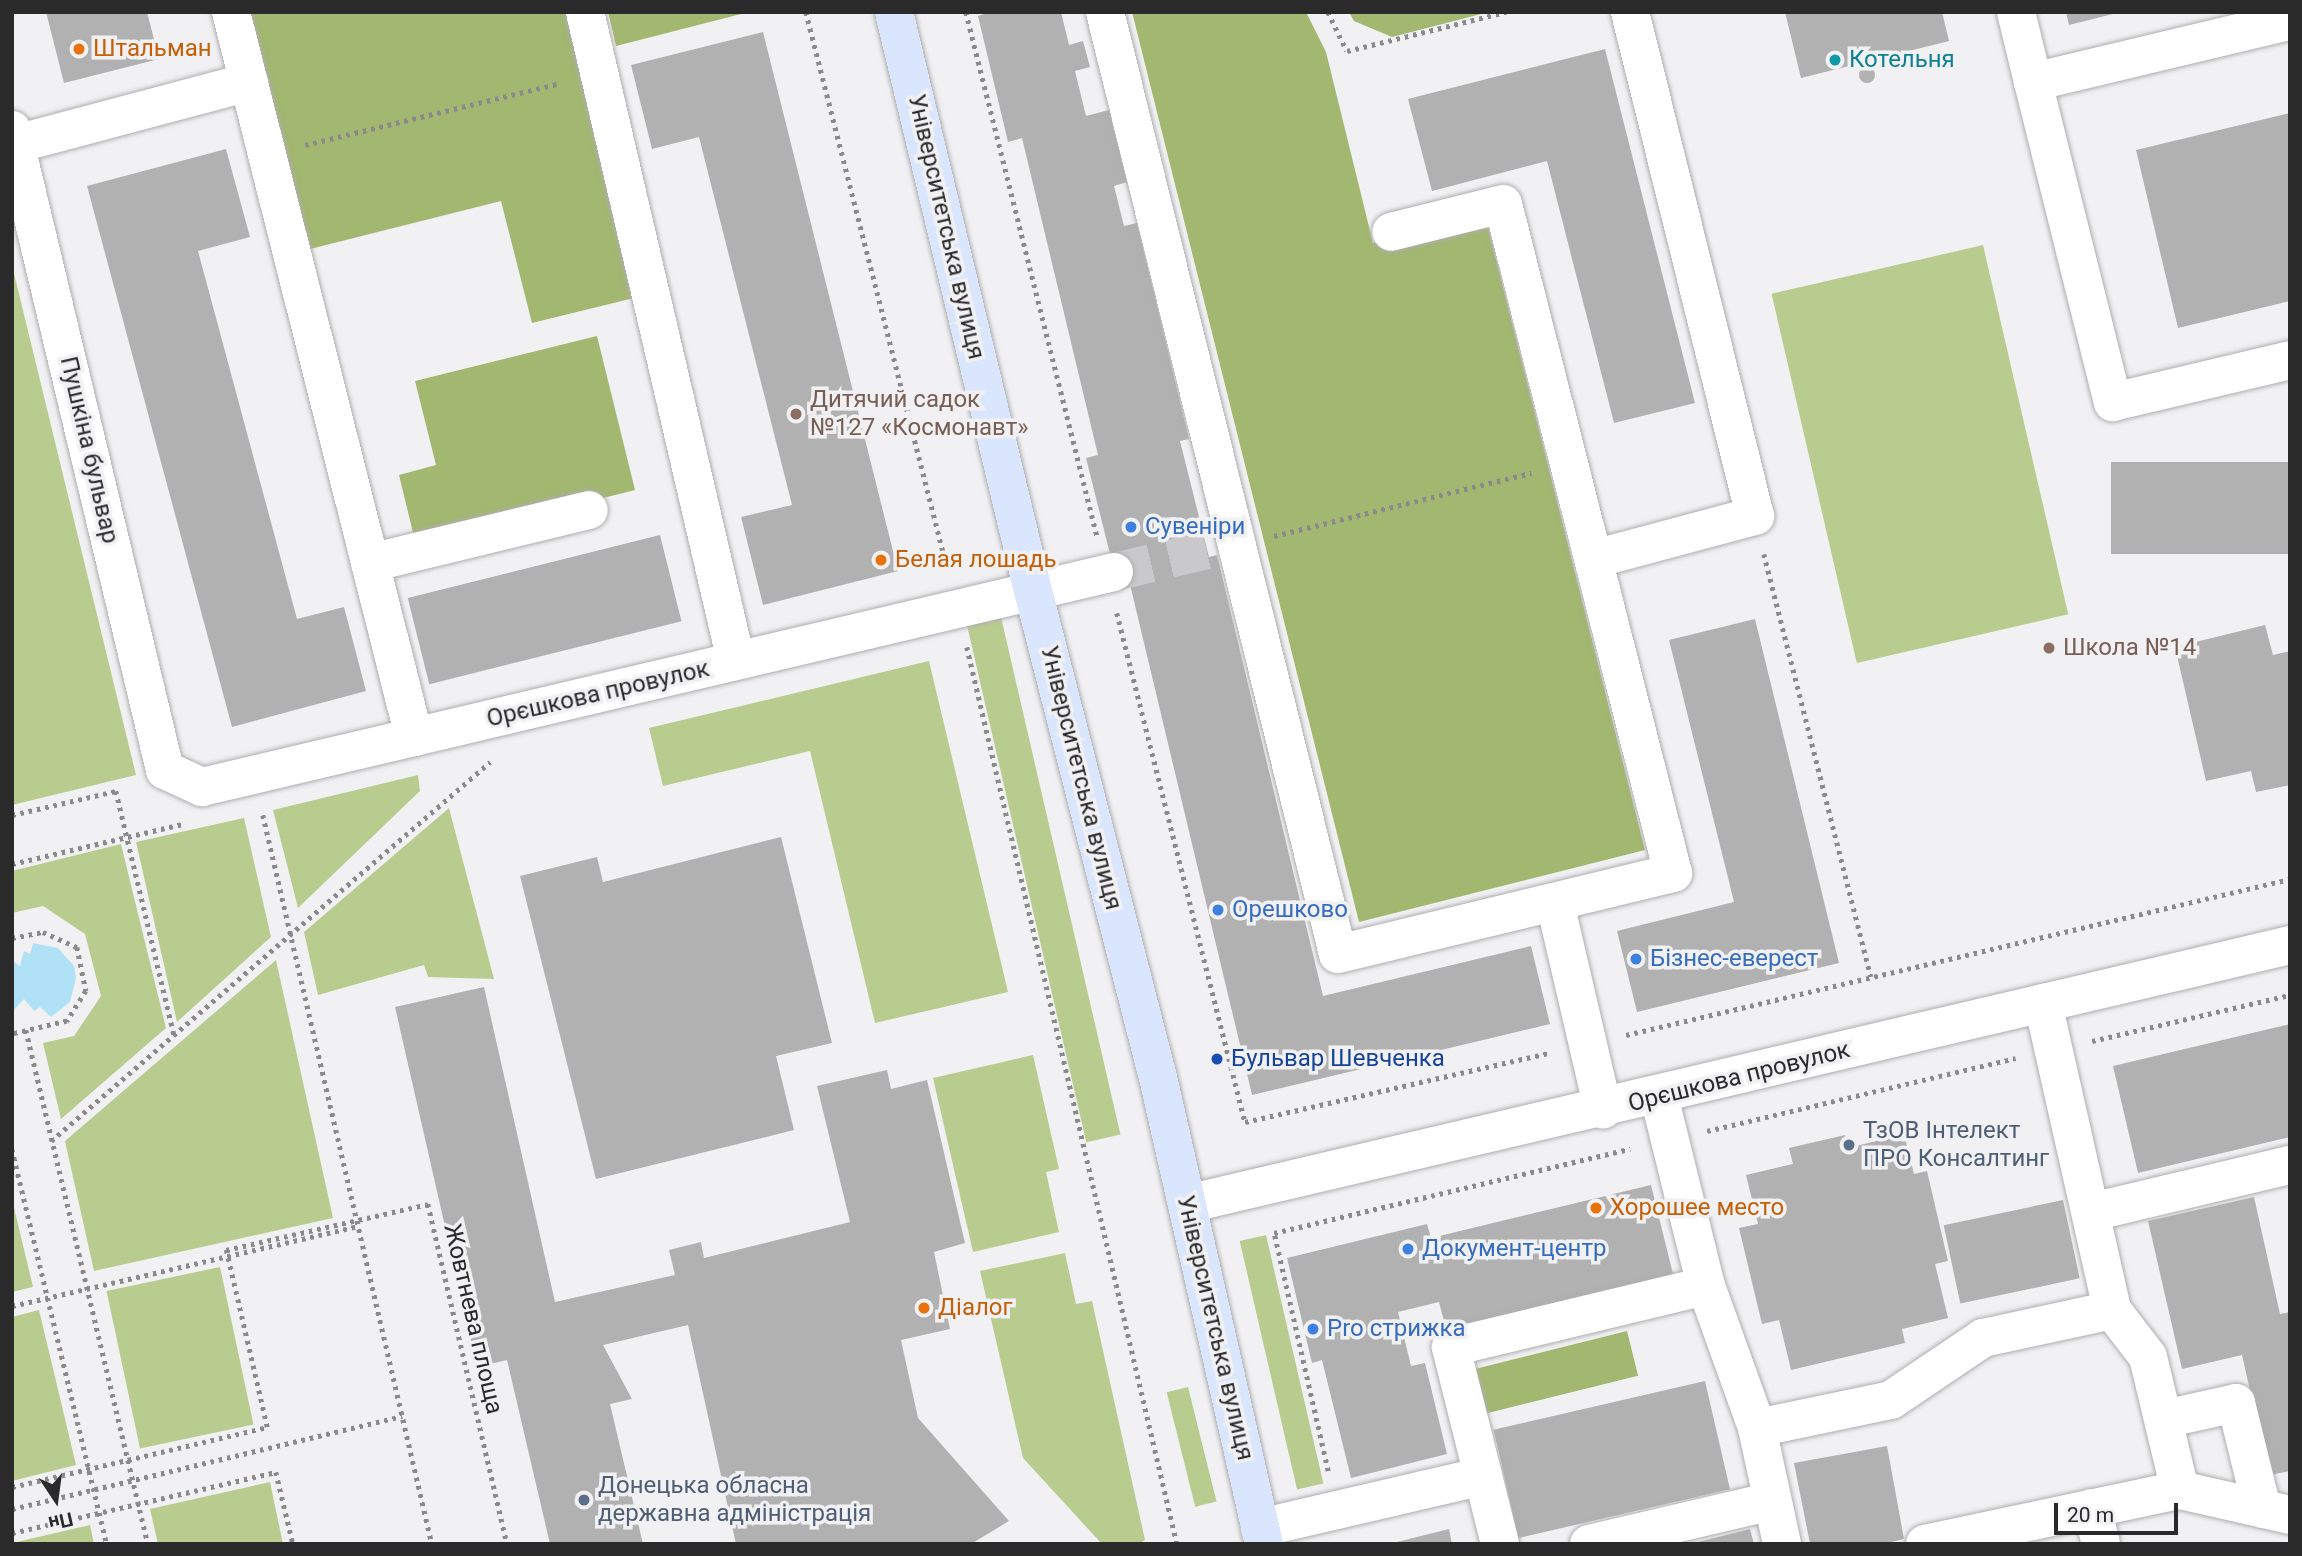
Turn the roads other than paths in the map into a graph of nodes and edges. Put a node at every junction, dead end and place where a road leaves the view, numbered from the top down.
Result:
1 (231, 12) edge
2 (585, 12) edge
3 (894, 12) edge
4 (1105, 12) edge
5 (1630, 12) edge
6 (2015, 12) edge
7 (2290, 21) edge
8 (249, 82) junction
9 (2033, 82) junction
10 (14, 137) edge
11 (1391, 233) dead end
12 (2290, 360) edge
13 (589, 510) dead end
14 (1594, 559) junction
15 (370, 564) junction
16 (1114, 572) tunnel mouth
17 (1033, 591) junction
18 (736, 661) junction
19 (414, 737) junction
20 (165, 770) joint
21 (1555, 903) junction
22 (2290, 946) edge
23 (2043, 1003) junction
24 (1659, 1096) junction
25 (1603, 1110) junction
26 (2290, 1165) edge
27 (1187, 1204) junction
28 (2092, 1212) junction
29 (1706, 1286) junction
30 (2112, 1310) junction
31 (2164, 1419) junction
32 (1757, 1428) junction
33 (1483, 1476) junction
34 (2180, 1490) junction
35 (1772, 1501) junction
36 (2276, 1512) edge
37 (2096, 1526) edge
38 (1262, 1536) edge
39 (1966, 1539) edge
40 (1500, 1544) edge
41 (1589, 1544) edge
42 (1782, 1544) edge
43 (1925, 1544) edge

1 - 8 street
2 - 18 street
3 - 17 main road, Університетська вулиця
4 - 21 street
5 - 14 street
6 - 9 street
7 - 9 street
8 - 10 street
8 - 15 street
9 - 12 street
10 - 20 street, Пушкіна бульвар
11 - 14 street
13 - 15 street
14 - 21 street
15 - 19 street
16 - 17 street, Орєшкова провулок
17 - 18 street, Орєшкова провулок
17 - 27 main road, Університетська вулиця
18 - 19 street, Орєшкова провулок
19 - 20 street, Орєшкова провулок
21 - 25 street
22 - 23 street, Орєшкова провулок
23 - 24 street, Орєшкова провулок
23 - 28 street
24 - 25 street, Орєшкова провулок
24 - 29 street
25 - 27 street, Орєшкова провулок
26 - 28 street
27 - 38 main road, Університетська вулиця
28 - 30 street
29 - 32 street
29 - 33 street
30 - 31 street
30 - 32 street
31 - 34 street
31 - 36 street
32 - 35 street
33 - 38 street
33 - 40 street
34 - 36 street
34 - 37 street
35 - 41 street
35 - 42 street
37 - 39 street
39 - 43 street

